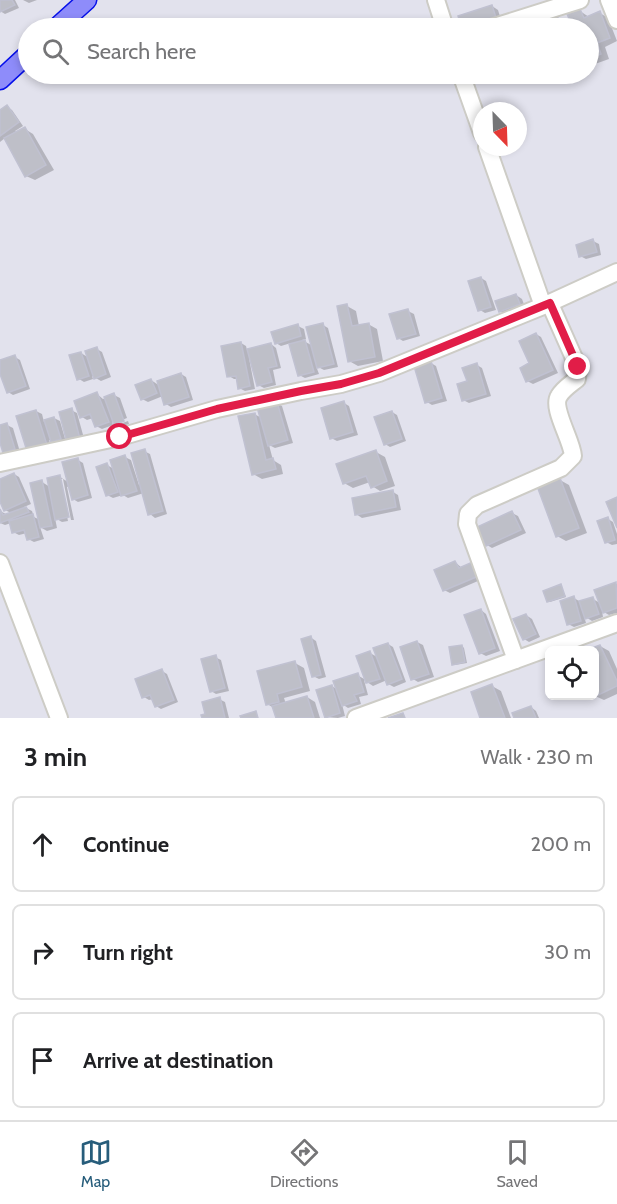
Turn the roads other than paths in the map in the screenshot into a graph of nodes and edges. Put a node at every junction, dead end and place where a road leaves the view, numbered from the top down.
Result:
1 (87, 0) edge
2 (436, 0) edge
3 (580, 0) edge
4 (609, 0) edge
5 (67, 18) edge
6 (442, 18) edge
7 (523, 18) edge
8 (617, 20) edge
9 (18, 63) edge
10 (0, 80) edge
11 (465, 84) edge
12 (473, 108) edge
13 (490, 156) edge
14 (617, 272) edge
15 (546, 305) junction
16 (0, 463) edge
17 (0, 563) edge
18 (617, 623) edge
19 (516, 660) junction
20 (59, 718) edge
21 (356, 718) edge

1 - 5 highway
2 - 6 street
3 - 7 street
4 - 8 street
9 - 10 highway
11 - 12 street
13 - 15 street
14 - 15 street
15 - 16 street
15 - 19 street
17 - 20 street
18 - 19 street
19 - 21 street

